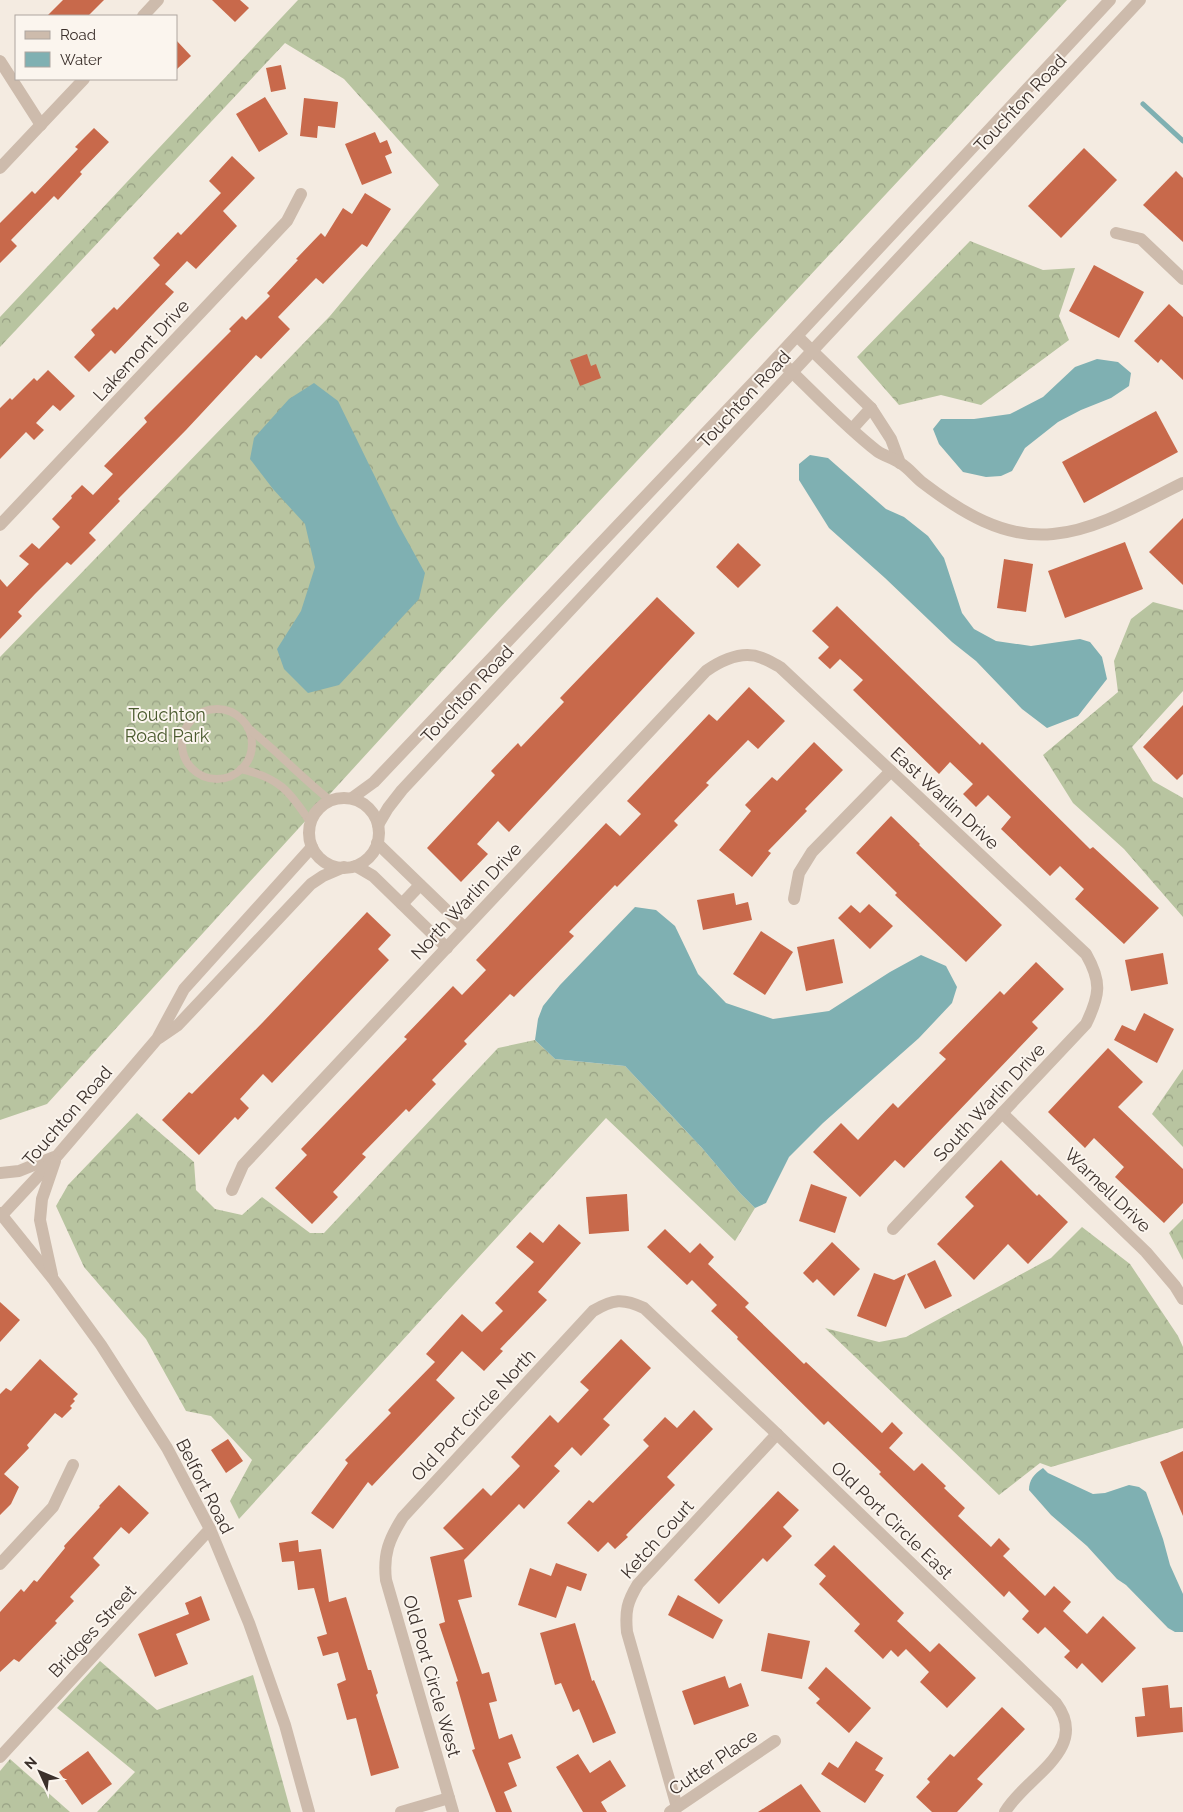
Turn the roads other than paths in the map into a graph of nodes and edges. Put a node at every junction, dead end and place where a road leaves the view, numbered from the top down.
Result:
1 (158, 0) edge
2 (1110, 0) edge
3 (1140, 0) edge
4 (143, 15) edge
5 (0, 61) edge
6 (83, 80) edge
7 (41, 125) junction
8 (0, 168) edge
9 (300, 194) dead end
10 (1116, 233) dead end
11 (1183, 279) edge
12 (797, 336) junction
13 (812, 351) junction
14 (777, 358) junction
15 (793, 372) junction
16 (871, 408) junction
17 (852, 429) junction
18 (900, 463) junction
19 (1183, 483) edge
20 (0, 525) edge
21 (743, 656) joint
22 (247, 727) junction
23 (241, 769) junction
24 (891, 771) junction
25 (352, 798) junction
26 (331, 800) junction
27 (310, 822) junction
28 (378, 825) junction
29 (377, 843) junction
30 (312, 848) junction
31 (350, 866) junction
32 (420, 884) junction
33 (794, 899) dead end
34 (402, 904) junction
35 (465, 928) junction
36 (446, 948) junction
37 (1098, 991) joint
38 (156, 1039) junction
39 (1002, 1113) junction
40 (57, 1156) junction
41 (0, 1173) edge
42 (232, 1190) dead end
43 (1, 1215) edge
44 (893, 1230) dead end
45 (53, 1279) junction
46 (1183, 1299) edge
47 (593, 1311) joint
48 (777, 1434) junction
49 (74, 1465) dead end
50 (210, 1529) junction
51 (387, 1548) joint
52 (0, 1564) edge
53 (775, 1741) dead end
54 (0, 1757) edge
55 (449, 1798) junction
56 (674, 1810) edge
57 (309, 1812) edge
58 (401, 1812) edge
59 (453, 1812) edge
60 (1005, 1812) edge

1 - 4 street
2 - 12 street, Touchton Road
3 - 13 street, Touchton Road
5 - 7 street
6 - 7 street
7 - 8 street
9 - 20 street, Lakemont Drive
10 - 11 street
12 - 13 street
12 - 14 street, Touchton Road
13 - 15 street, Touchton Road
13 - 16 street
14 - 15 street
14 - 25 street, Touchton Road
15 - 17 street
15 - 28 street, Touchton Road
16 - 17 street
16 - 18 street
17 - 18 street
18 - 19 street
21 - 24 street, East Warlin Drive
21 - 35 street, North Warlin Drive
22 - 23 lane
22 - 23 lane
22 - 26 lane
23 - 27 lane
24 - 33 street
24 - 37 street, East Warlin Drive
25 - 26 street
25 - 28 street
26 - 27 street
27 - 30 street
28 - 29 street, Touchton Road
29 - 31 street, Touchton Road
29 - 32 street
30 - 31 street
30 - 38 street, Touchton Road
31 - 34 street
31 - 38 street, Touchton Road
32 - 34 street
32 - 35 street
34 - 36 street
35 - 36 street, North Warlin Drive
36 - 42 street, North Warlin Drive
37 - 39 street, South Warlin Drive
38 - 40 street, Touchton Road
39 - 44 street, South Warlin Drive
39 - 46 street, Warnell Drive
40 - 41 street
40 - 43 street, Touchton Road
40 - 45 street
43 - 45 street, Belfort Road
45 - 50 street, Belfort Road
47 - 48 street, Old Port Circle East
47 - 51 street, Old Port Circle North
48 - 56 street, Ketch Court
48 - 60 street, Old Port Circle East
49 - 52 street
50 - 54 street, Bridges Street
50 - 57 street, Belfort Road
51 - 55 street, Old Port Circle West
53 - 56 street, Cutter Place
55 - 58 street
55 - 59 street, Old Port Circle West

